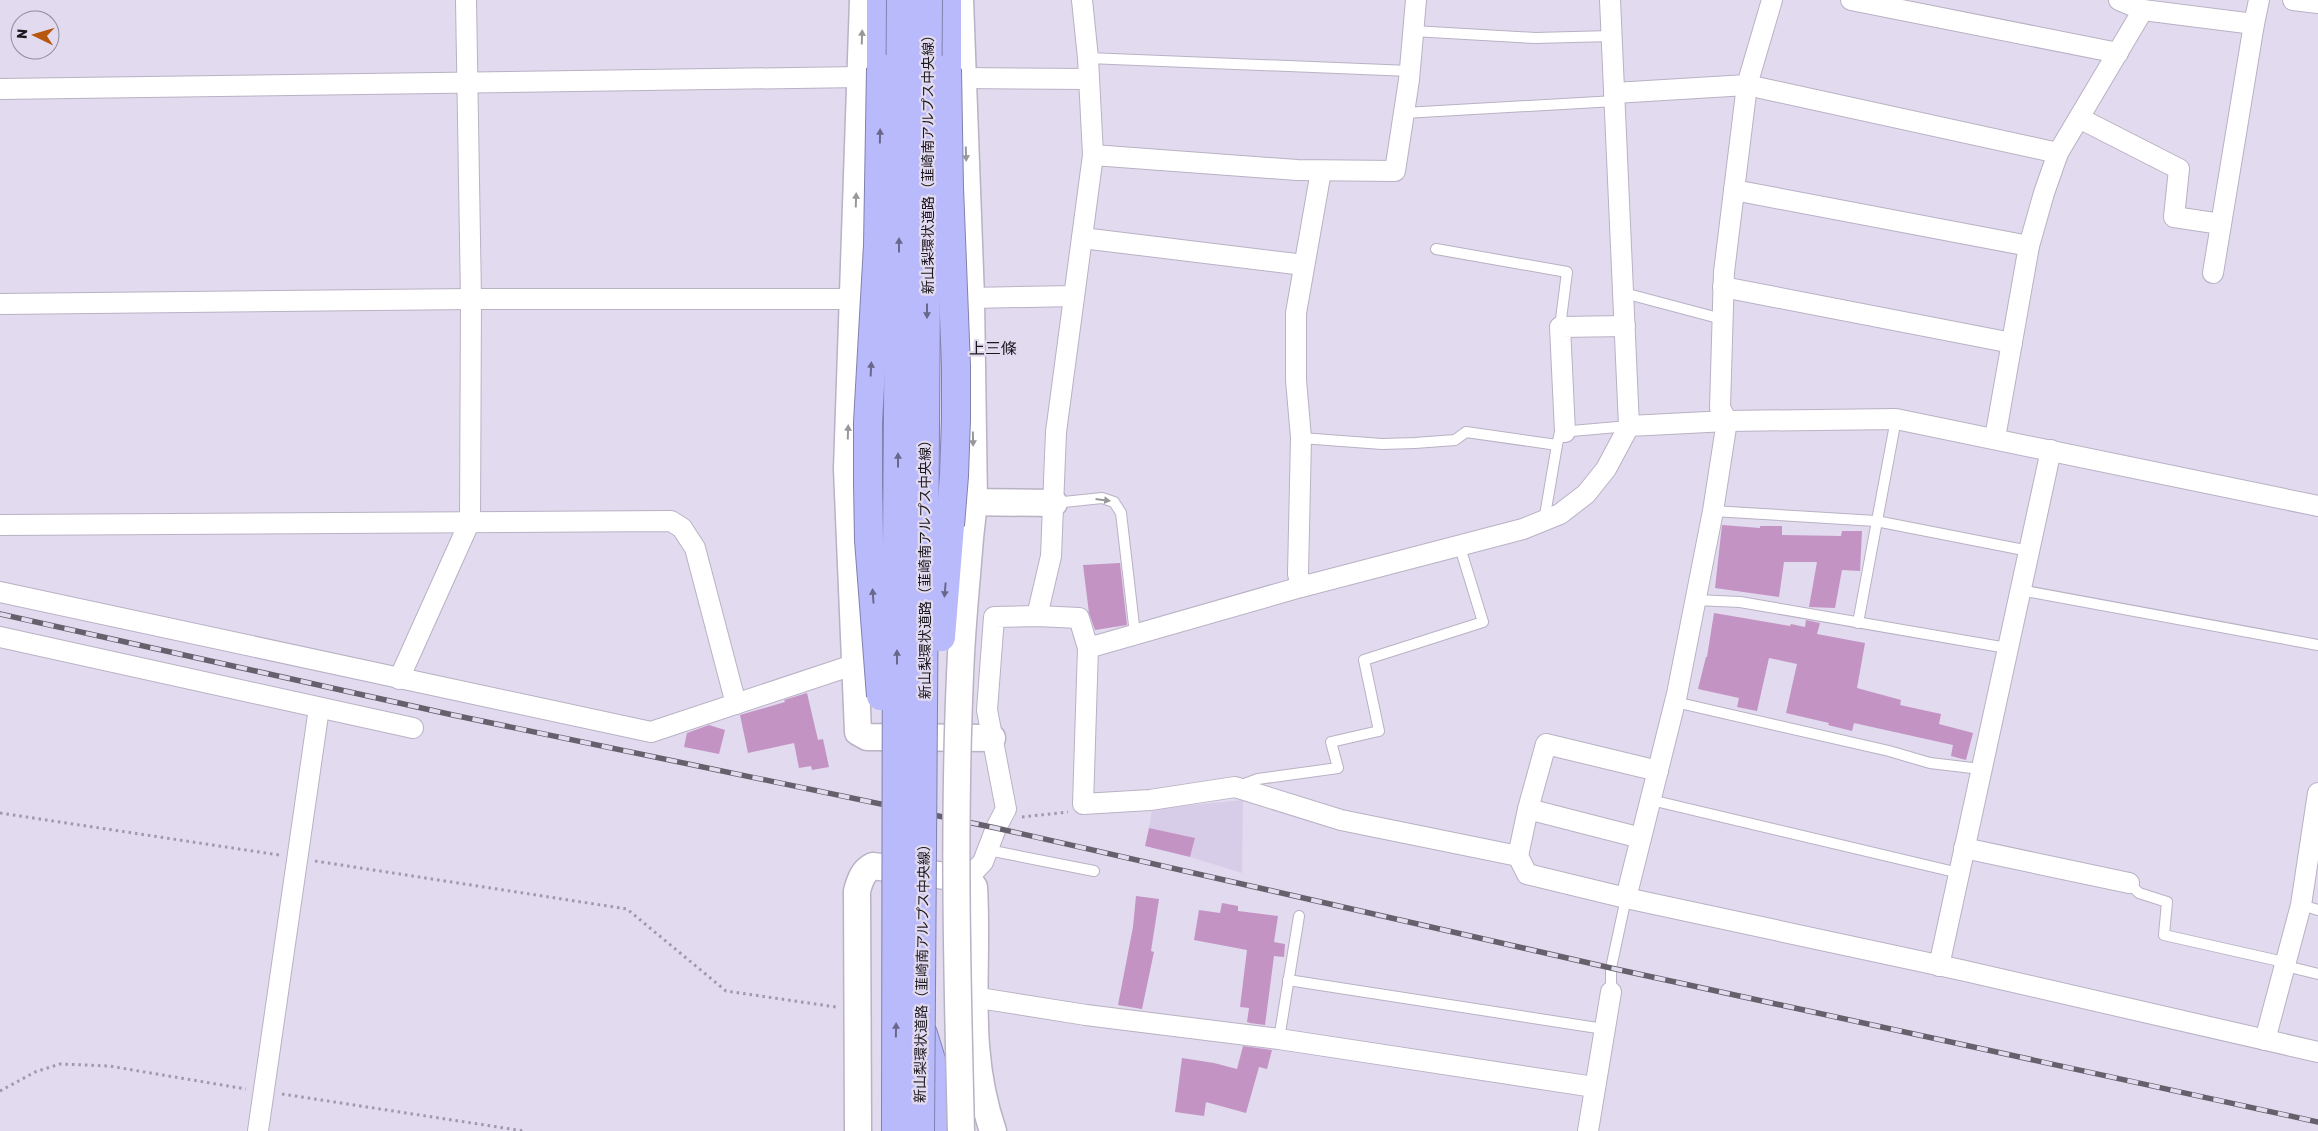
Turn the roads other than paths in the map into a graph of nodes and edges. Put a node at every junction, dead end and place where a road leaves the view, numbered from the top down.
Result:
1 (466, 0) edge
2 (864, 0) edge
3 (880, 0) edge
4 (902, 0) edge
5 (928, 0) edge
6 (947, 0) edge
7 (960, 0) edge
8 (1082, 0) edge
9 (1416, 0) edge
10 (1610, 0) edge
11 (1772, 0) edge
12 (1851, 0) edge
13 (2119, 0) edge
14 (2259, 0) edge
15 (2293, 0) edge
16 (2318, 3) edge
17 (2143, 10) junction
18 (2254, 24) junction
19 (1413, 31) junction
20 (1612, 36) junction
21 (2118, 53) junction
22 (1088, 58) junction
23 (1410, 71) junction
24 (871, 73) junction
25 (955, 74) junction
26 (1089, 80) junction
27 (468, 83) junction
28 (1747, 85) junction
29 (0, 89) edge
30 (1614, 97) junction
31 (1404, 113) junction
32 (2079, 118) junction
33 (2058, 153) junction
34 (1093, 155) junction
35 (1321, 171) junction
36 (1734, 190) junction
37 (2221, 224) junction
38 (1082, 238) junction
39 (2029, 246) junction
40 (1436, 249) dead end
41 (1304, 265) junction
42 (2213, 273) dead end
43 (1723, 287) junction
44 (1624, 293) junction
45 (1074, 296) junction
46 (971, 298) junction
47 (472, 299) junction
48 (852, 299) junction
49 (0, 304) edge
50 (1722, 319) junction
51 (1625, 326) junction
52 (1560, 327) junction
53 (2012, 344) junction
54 (1896, 419) junction
55 (1727, 422) junction
56 (1629, 426) junction
57 (1301, 438) junction
58 (1995, 438) junction
59 (1561, 439) junction
60 (2051, 450) junction
61 (847, 498) junction
62 (2317, 500) edge
63 (974, 502) junction
64 (1054, 503) junction
65 (1713, 512) junction
66 (1876, 520) junction
67 (470, 521) junction
68 (1544, 521) junction
69 (0, 525) edge
70 (1459, 544) junction
71 (2028, 551) junction
72 (1301, 587) junction
73 (2020, 590) junction
74 (0, 592) edge
75 (1696, 600) junction
76 (1037, 616) junction
77 (1858, 623) junction
78 (1135, 634) junction
79 (0, 637) edge
80 (2318, 645) edge
81 (1088, 648) junction
82 (2007, 648) junction
83 (854, 665) junction
84 (399, 679) junction
85 (1675, 702) junction
86 (736, 704) junction
87 (319, 708) junction
88 (413, 728) dead end
89 (992, 738) junction
90 (1981, 769) junction
91 (1658, 771) junction
92 (1235, 787) junction
93 (2318, 793) edge
94 (1651, 800) junction
95 (1528, 809) junction
96 (1641, 838) junction
97 (1964, 848) junction
98 (988, 850) junction
99 (1518, 856) junction
100 (1094, 871) dead end
101 (1959, 872) junction
102 (967, 879) junction
103 (2129, 883) joint
104 (1626, 898) junction
105 (2309, 907) edge
106 (1299, 916) dead end
107 (910, 926) junction
108 (1938, 966) junction
109 (2286, 966) junction
110 (2318, 974) edge
111 (1288, 980) junction
112 (1611, 992) joint
113 (973, 997) junction
114 (921, 1028) junction
115 (1604, 1029) junction
116 (1279, 1039) junction
117 (2265, 1040) junction
118 (2318, 1052) edge
119 (896, 1068) junction
120 (1594, 1087) junction
121 (258, 1131) edge
122 (858, 1131) edge
123 (885, 1131) edge
124 (896, 1131) edge
125 (920, 1131) edge
126 (939, 1131) edge
127 (961, 1131) edge
128 (992, 1131) edge
129 (1588, 1131) edge

1 - 27 street
24 -> 2 street
3 - 24 highway
107 -> 4 highway, 新山梨環状道路（韮崎南アルプス中央線）, bridge
5 -> 107 highway, 新山梨環状道路（韮崎南アルプス中央線）, bridge
6 - 25 highway
7 - 25 street
8 - 22 street
9 - 19 street
10 - 20 street
11 - 28 street
12 - 21 street
13 - 17 street
14 - 18 street
15 - 16 street
17 - 18 street
17 - 21 street
18 - 37 street
19 - 20 lane
19 - 23 street
20 - 30 street
21 - 32 street
22 - 23 lane
22 - 26 street
23 - 31 street
24 - 27 street
48 -> 24 street
107 -> 24 highway, bridge
25 - 26 street
25 -> 46 street
25 -> 107 highway, bridge
26 - 34 street
27 - 29 street
27 - 47 street
28 - 30 street
28 - 33 street
28 - 36 street
30 - 31 lane
30 - 44 street
31 - 35 street
32 - 33 street
32 - 37 street
33 - 39 street
34 - 35 street
34 - 38 street
35 - 41 street
36 - 39 street
36 - 43 street
37 - 42 street
38 - 41 street
38 - 45 street
39 - 53 street
40 - 52 lane
41 - 57 street
43 - 50 street
43 - 53 street
44 - 50 lane
44 - 51 street
45 - 46 street
45 - 64 street
46 -> 63 street
47 - 48 street
47 - 49 street
47 - 67 street
61 -> 48 street
50 - 55 street
51 - 52 street
51 - 56 street
52 - 59 street
53 - 58 street
54 - 55 street
54 - 58 street
54 - 66 lane
55 - 56 street
55 - 65 street
56 - 59 lane
56 - 68 street
57 - 59 lane
57 - 72 street
58 - 60 street
59 - 68 lane
60 - 62 street
60 - 71 street
61 - 63 street
61 - 83 street
63 - 64 street
63 - 127 street, bridge
64 - 76 street
64 -> 78 lane
65 - 66 lane
65 - 75 street
66 - 71 lane
66 - 77 lane
67 - 69 street
67 - 84 street
67 - 86 street
68 - 70 street
70 - 72 street
70 - 92 lane
71 - 73 street
72 - 78 street
73 - 80 lane
73 - 82 street
74 - 84 street
75 - 77 lane
75 - 85 street
76 - 81 street
76 - 89 street
77 - 82 lane
78 - 81 street
79 - 87 street
81 - 92 street
82 - 90 street
83 - 86 street
83 - 89 street
84 - 86 street
85 - 90 lane
85 - 91 street
87 - 88 street
87 - 121 street
89 - 98 street
90 - 97 street
91 - 94 street
91 - 95 street
92 - 99 street
93 - 105 street
94 - 96 street
94 - 101 lane
95 - 96 street
95 - 99 street
96 - 104 street
97 - 101 street
97 - 103 street
98 - 100 lane
98 - 102 street
99 - 104 street
101 - 108 street
102 - 113 street
102 - 122 street
103 - 109 lane
104 - 108 street
104 - 112 lane
105 - 109 street
106 - 111 lane
107 - 114 highway, 新山梨環状道路（韮崎南アルプス中央線）, bridge
119 -> 107 highway, 新山梨環状道路（韮崎南アルプス中央線）, bridge
108 - 117 street
109 - 110 lane
109 - 117 street
111 - 115 lane
111 - 116 lane
112 - 115 street
113 - 116 street
113 - 128 street
114 - 125 highway, 新山梨環状道路（韮崎南アルプス中央線）, bridge
114 - 126 highway
115 - 120 street
116 - 120 street
117 - 118 street
119 - 123 highway, bridge
119 - 124 highway, 新山梨環状道路（韮崎南アルプス中央線）, bridge
120 - 129 street

